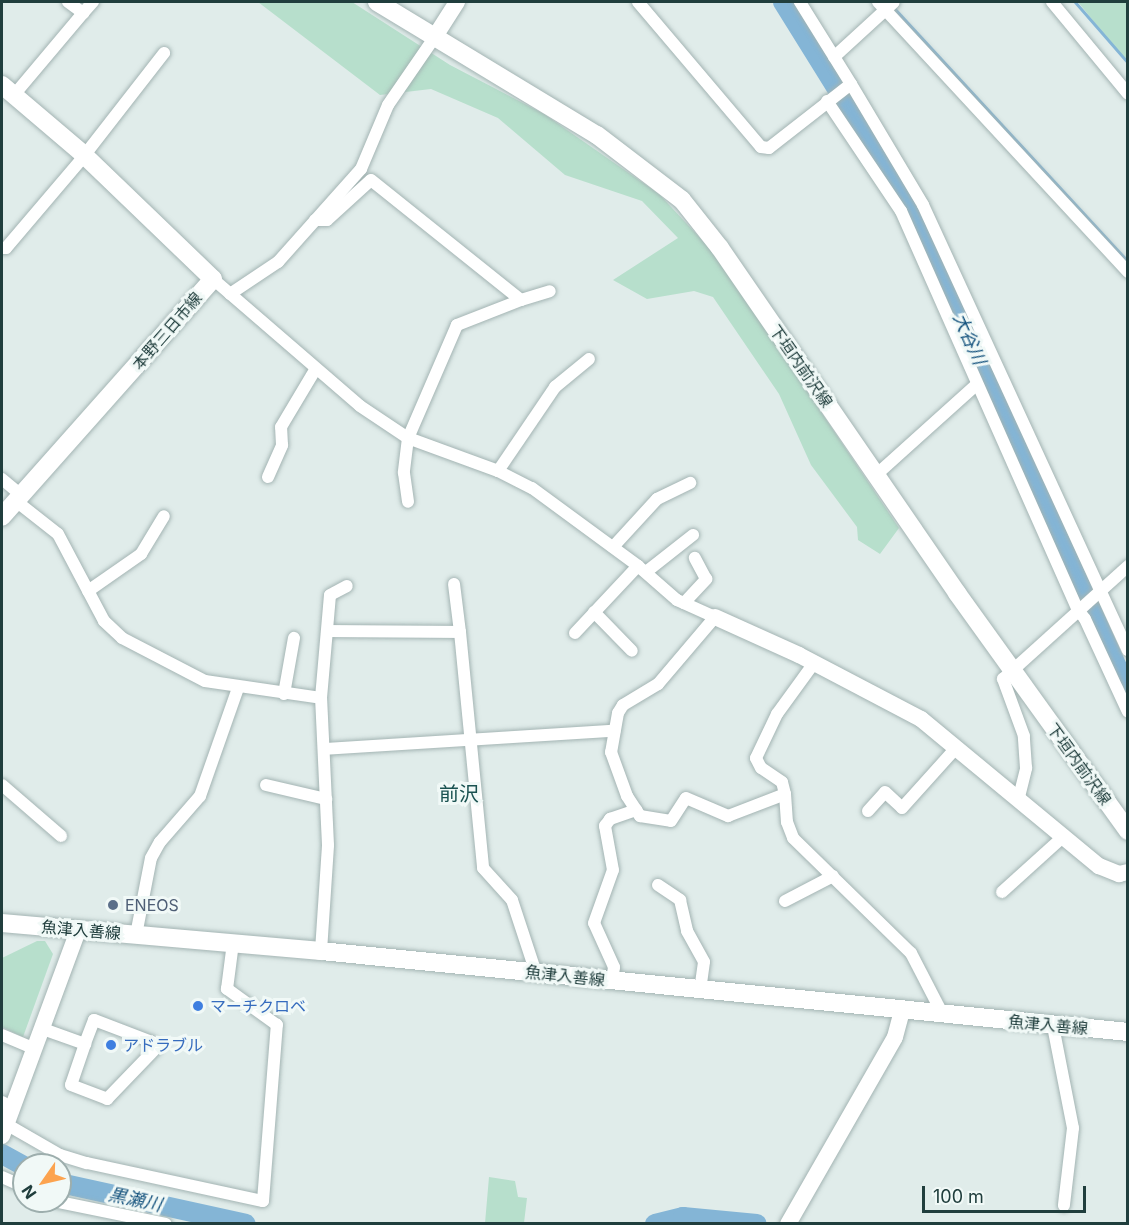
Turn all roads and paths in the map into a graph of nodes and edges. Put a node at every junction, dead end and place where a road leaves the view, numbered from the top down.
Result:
1 (68, 2) edge
2 (93, 2) edge
3 (377, 2) edge
4 (457, 2) edge
5 (638, 2) edge
6 (800, 2) edge
7 (1052, 2) edge
8 (886, 4) edge
9 (83, 13) junction
10 (434, 38) junction
11 (164, 53) dead end
12 (834, 57) junction
13 (851, 84) junction
14 (8, 90) edge
15 (1128, 94) edge
16 (827, 101) junction
17 (83, 154) junction
18 (315, 220) junction
19 (2, 248) edge
20 (1128, 272) edge
21 (213, 279) junction
22 (550, 291) dead end
23 (230, 294) junction
24 (521, 300) junction
25 (589, 359) dead end
26 (315, 370) junction
27 (976, 385) junction
28 (408, 438) junction
29 (498, 471) junction
30 (876, 475) junction
31 (268, 477) dead end
32 (2, 479) edge
33 (690, 483) dead end
34 (18, 498) junction
35 (408, 502) dead end
36 (164, 516) dead end
37 (2, 517) edge
38 (693, 535) dead end
39 (613, 546) junction
40 (695, 558) dead end
41 (1128, 566) edge
42 (642, 569) junction
43 (454, 584) dead end
44 (347, 586) dead end
45 (88, 591) junction
46 (1099, 592) junction
47 (684, 603) junction
48 (1081, 608) junction
49 (594, 612) junction
50 (715, 617) junction
51 (330, 631) junction
52 (460, 632) junction
53 (575, 633) dead end
54 (294, 638) dead end
55 (1128, 650) edge
56 (633, 651) dead end
57 (814, 663) junction
58 (1012, 669) junction
59 (238, 688) junction
60 (284, 694) junction
61 (321, 698) junction
62 (1128, 712) edge
63 (614, 731) junction
64 (473, 740) junction
65 (956, 748) junction
66 (324, 749) junction
67 (266, 784) dead end
68 (2, 785) edge
69 (785, 794) junction
70 (1019, 797) junction
71 (326, 800) junction
72 (636, 810) junction
73 (868, 811) dead end
74 (1128, 831) edge
75 (61, 836) dead end
76 (1064, 836) junction
77 (1128, 872) edge
78 (833, 876) junction
79 (658, 885) dead end
80 (1002, 892) dead end
81 (785, 901) dead end
82 (2, 923) edge
83 (78, 930) junction
84 (136, 935) junction
85 (233, 943) junction
86 (321, 951) junction
87 (536, 973) junction
88 (612, 980) junction
89 (700, 989) junction
90 (902, 1011) junction
91 (943, 1015) junction
92 (1053, 1026) junction
93 (43, 1029) junction
94 (1128, 1032) edge
95 (2, 1035) edge
96 (85, 1044) junction
97 (35, 1049) junction
98 (4, 1122) edge
99 (72, 1205) edge
100 (1064, 1205) dead end
101 (166, 1224) edge
102 (788, 1224) edge

1 - 9 street
2 - 9 street
3 - 10 main road, 下垣内前沢線
4 - 10 street
5 - 16 street
6 - 12 street
7 - 15 street
8 - 12 street
8 - 20 street
9 - 14 street
10 - 18 street
10 - 30 main road, 下垣内前沢線
11 - 17 street
12 - 13 street
13 - 16 street
13 - 46 street
14 - 17 main road, 本野三日市線
16 - 27 street
17 - 19 street
17 - 21 main road, 本野三日市線
18 - 23 street
18 - 24 street
21 - 23 street
21 - 34 main road, 本野三日市線
22 - 24 street
23 - 26 street
24 - 28 street
25 - 29 street
26 - 28 street
26 - 31 street
27 - 30 street
27 - 48 street
28 - 29 street
28 - 35 street
29 - 39 street
30 - 58 main road, 下垣内前沢線
32 - 34 street
33 - 39 street
34 - 37 main road, 本野三日市線
34 - 45 street
36 - 45 street
38 - 42 street
39 - 42 street
40 - 47 street
41 - 46 street
42 - 47 street
42 - 49 street
43 - 52 street
44 - 51 street
45 - 59 street
46 - 48 street
46 - 55 street
47 - 50 street
48 - 58 street
48 - 62 street
49 - 53 street
49 - 56 street
50 - 57 street
50 - 63 street
51 - 52 street
51 - 61 street
52 - 64 street
54 - 60 street
57 - 65 street
57 - 69 street
58 - 70 street
58 - 74 main road, 下垣内前沢線
59 - 60 street
59 - 84 street
60 - 61 street
61 - 66 street
63 - 64 street
63 - 72 street
64 - 66 street
64 - 87 street
65 - 70 street
65 - 73 street
66 - 71 street
67 - 71 street
68 - 75 street
69 - 72 street
69 - 78 street
70 - 76 street
71 - 86 street
72 - 88 street
76 - 77 street
76 - 80 street
78 - 81 street
78 - 91 street
79 - 89 street
82 - 83 main road, 魚津入善線
83 - 84 main road, 魚津入善線
83 - 93 street
84 - 85 main road, 魚津入善線
85 - 86 main road, 魚津入善線
85 - 98 street
86 - 87 main road, 魚津入善線
87 - 88 main road, 魚津入善線
88 - 89 main road, 魚津入善線
89 - 90 main road, 魚津入善線
90 - 91 main road, 魚津入善線
90 - 102 street
91 - 92 main road, 魚津入善線
92 - 94 main road, 魚津入善線
92 - 100 street
93 - 96 street
93 - 97 street
95 - 97 street
96 - 96 street
97 - 98 street
99 - 101 street

